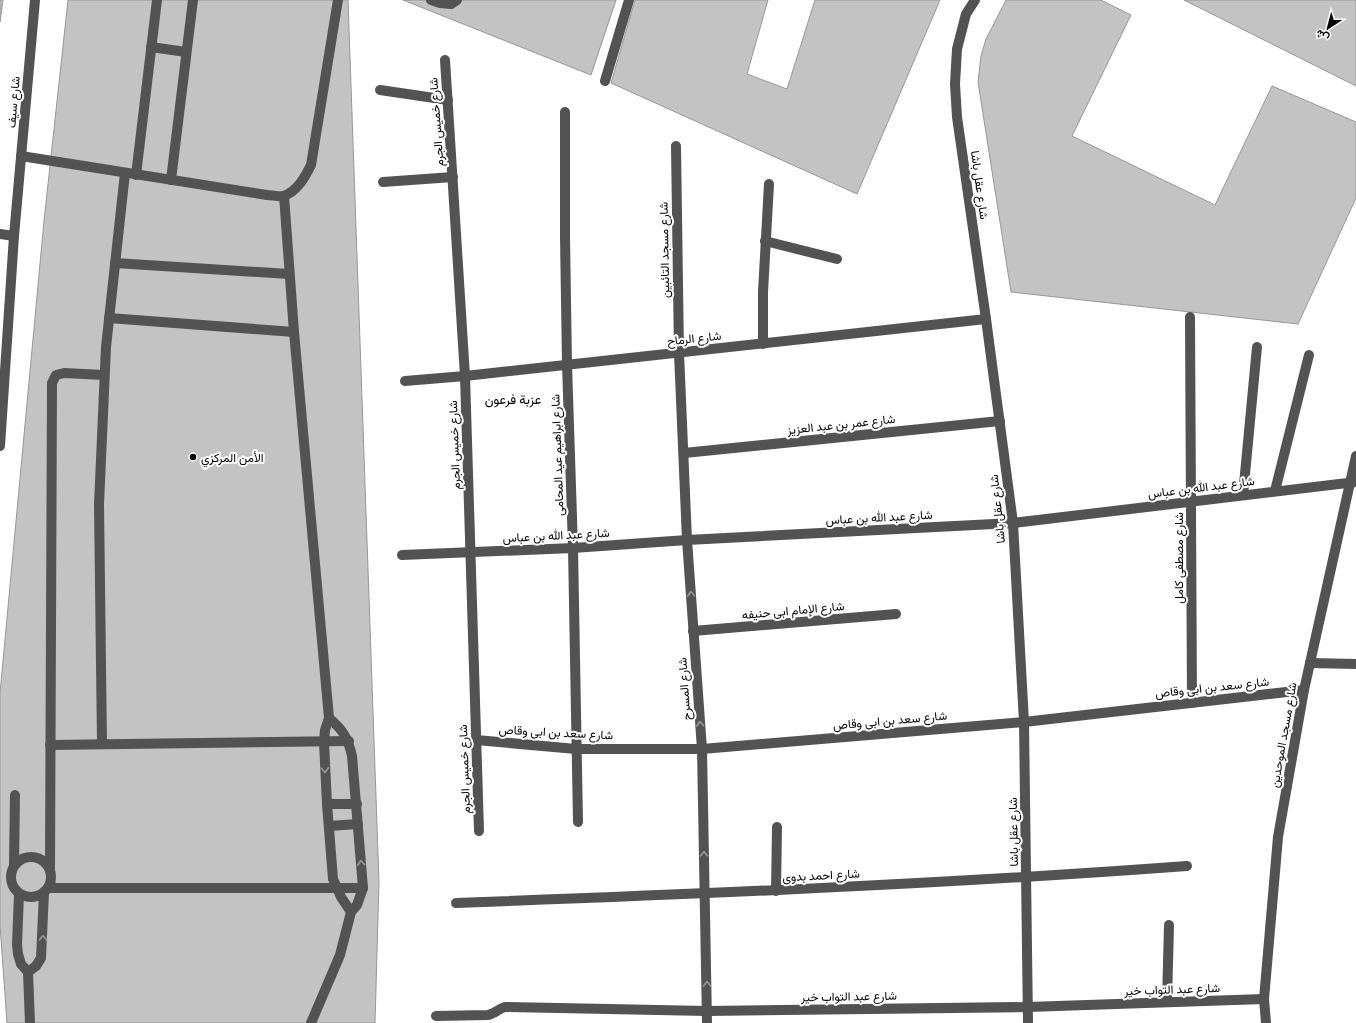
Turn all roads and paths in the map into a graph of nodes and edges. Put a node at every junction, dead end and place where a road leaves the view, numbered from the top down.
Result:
1 (35, 0) edge
2 (157, 0) edge
3 (192, 0) edge
4 (338, 0) edge
5 (431, 0) edge
6 (457, 0) edge
7 (630, 0) edge
8 (975, 0) edge
9 (151, 47) junction
10 (186, 52) junction
11 (445, 60) dead end
12 (605, 81) dead end
13 (380, 90) dead end
14 (448, 100) junction
15 (565, 112) dead end
16 (676, 146) dead end
17 (22, 156) junction
18 (124, 173) junction
19 (136, 175) junction
20 (453, 177) junction
21 (171, 180) junction
22 (383, 182) dead end
23 (769, 184) dead end
24 (284, 196) junction
25 (0, 234) edge
26 (14, 236) junction
27 (765, 241) junction
28 (837, 259) dead end
29 (115, 263) junction
30 (289, 274) junction
31 (1190, 317) dead end
32 (109, 318) junction
33 (986, 319) junction
34 (294, 332) junction
35 (763, 344) junction
36 (1257, 347) dead end
37 (679, 353) junction
38 (1309, 355) dead end
39 (567, 364) junction
40 (104, 375) junction
41 (465, 376) junction
42 (405, 381) dead end
43 (1000, 421) junction
44 (0, 446) edge
45 (684, 453) junction
46 (1356, 456) edge
47 (1353, 482) edge
48 (1275, 491) junction
49 (1243, 495) junction
50 (1191, 502) junction
51 (1013, 523) junction
52 (687, 540) junction
53 (573, 548) junction
54 (470, 552) junction
55 (402, 555) dead end
56 (896, 614) dead end
57 (693, 631) junction
58 (1310, 663) junction
59 (1356, 664) edge
60 (1304, 690) junction
61 (1192, 703) junction
62 (329, 718) junction
63 (1024, 722) junction
64 (476, 740) junction
65 (349, 741) junction
66 (324, 742) junction
67 (50, 744) junction
68 (102, 744) junction
69 (576, 749) junction
70 (702, 749) junction
71 (15, 795) dead end
72 (327, 804) junction
73 (357, 804) junction
74 (578, 822) dead end
75 (358, 824) junction
76 (329, 826) junction
77 (777, 826) dead end
78 (479, 831) dead end
79 (14, 865) junction
80 (1187, 866) dead end
81 (50, 868) junction
82 (1027, 878) junction
83 (336, 888) junction
84 (363, 888) junction
85 (46, 890) junction
86 (776, 890) junction
87 (19, 894) junction
88 (705, 894) junction
89 (456, 904) dead end
90 (351, 912) junction
91 (1169, 925) dead end
92 (28, 972) junction
93 (1264, 999) junction
94 (1167, 1002) junction
95 (1028, 1007) junction
96 (707, 1011) junction
97 (436, 1016) dead end
98 (491, 1019) edge
99 (30, 1023) edge
100 (311, 1023) edge
101 (707, 1023) edge
102 (1028, 1023) edge
103 (1266, 1023) edge

1 - 17 street, شارع سيف
2 - 9 street
3 - 10 street
4 - 24 street
5 - 6 street
7 - 12 street
8 - 33 street, شارع عقل باشا
9 - 10 street
9 - 19 street
10 - 21 street
11 - 14 street, شارع خميس الجرم
13 - 14 street
14 - 20 street, شارع خميس الجرم
15 - 39 street, شارع ابراهيم عيد المحامى
16 - 37 street, شارع مسجد التائبين
17 - 18 street
17 - 26 street, شارع سيف
18 - 19 street
18 - 29 street
19 - 21 street
20 - 22 street
20 - 41 street, شارع خميس الجرم
21 - 24 street
23 - 27 street
24 - 30 street
25 - 26 street
26 - 44 street, شارع سيف
27 - 28 street
27 - 35 street
29 - 30 street
29 - 32 street
30 - 34 street
31 - 50 street, شارع مصطفى كامل
32 - 34 street
32 - 40 street
33 - 35 street, شارع الرماح
33 - 43 street, شارع عقل باشا
34 - 62 street
35 - 37 street, شارع الرماح
36 - 49 street
37 - 39 street, شارع الرماح
37 - 45 street, شارع المسرح
38 - 48 street
39 - 41 street, شارع الرماح
39 - 53 street, شارع ابراهيم عيد المحامى
40 - 67 street
40 - 68 street
41 - 42 street, شارع الرماح
41 - 54 street, شارع خميس الجرم
43 - 45 street, شارع عمر بن عبد العزيز
43 - 51 street, شارع عقل باشا
45 - 52 street, شارع المسرح
46 - 47 street, شارع مسجد الموحدين
47 - 48 street, شارع عبد الله بن عباس
47 - 58 street, شارع مسجد الموحدين
48 - 49 street, شارع عبد الله بن عباس
49 - 50 street, شارع عبد الله بن عباس
50 - 51 street, شارع عبد الله بن عباس
50 - 61 street, شارع مصطفى كامل
51 - 52 street, شارع عبد الله بن عباس
51 - 63 street, شارع عقل باشا
52 - 53 street, شارع عبد الله بن عباس
57 -> 52 street, شارع المسرح
53 - 54 street, شارع عبد الله بن عباس
53 - 69 street, شارع ابراهيم عيد المحامى
54 - 55 street, شارع عبد الله بن عباس
54 - 64 street, شارع خميس الجرم
56 - 57 street, شارع الإمام ابى حنيفه
70 -> 57 street, شارع المسرح
58 - 59 street
58 - 60 street, شارع مسجد الموحدين
60 - 61 street, شارع سعد بن ابى وقاص
60 - 93 street, شارع مسجد الموحدين
61 - 63 street, شارع سعد بن ابى وقاص
62 - 65 street
62 - 66 street
63 - 70 street, شارع سعد بن ابى وقاص
63 - 82 street, شارع عقل باشا
64 - 69 street, شارع سعد بن ابى وقاص
64 - 78 street, شارع خميس الجرم
65 - 66 street
65 - 73 street
66 - 68 street
66 -> 72 street
67 - 68 street
67 - 81 street
69 - 70 street, شارع سعد بن ابى وقاص
69 - 74 street, شارع ابراهيم عيد المحامى
88 -> 70 street, شارع المسرح
71 - 79 street
72 - 73 street
72 - 76 street
73 - 75 street
75 - 76 street
84 -> 75 street
76 - 83 street
77 - 86 street
79 - 81 street
79 - 87 street
80 - 82 street, شارع احمد بدوى
81 - 85 street
82 - 86 street, شارع احمد بدوى
82 - 95 street, شارع عقل باشا
83 - 84 street
83 - 85 street
83 - 90 street
84 - 90 street
85 - 87 street
92 -> 85 street
86 - 88 street, شارع احمد بدوى
87 - 92 street
88 - 89 street, شارع احمد بدوى
96 -> 88 street, شارع المسرح
90 - 100 street
91 - 94 street
92 - 99 street
93 - 94 street, شارع عبد التواب خير
93 - 103 street, شارع مسجد الموحدين
94 - 95 street, شارع عبد التواب خير
95 - 96 street, شارع عبد التواب خير
95 - 102 street, شارع عقل باشا
96 - 98 street, شارع عبد التواب خير
96 - 101 street, شارع المسرح
97 - 98 street, شارع عبد التواب خير

